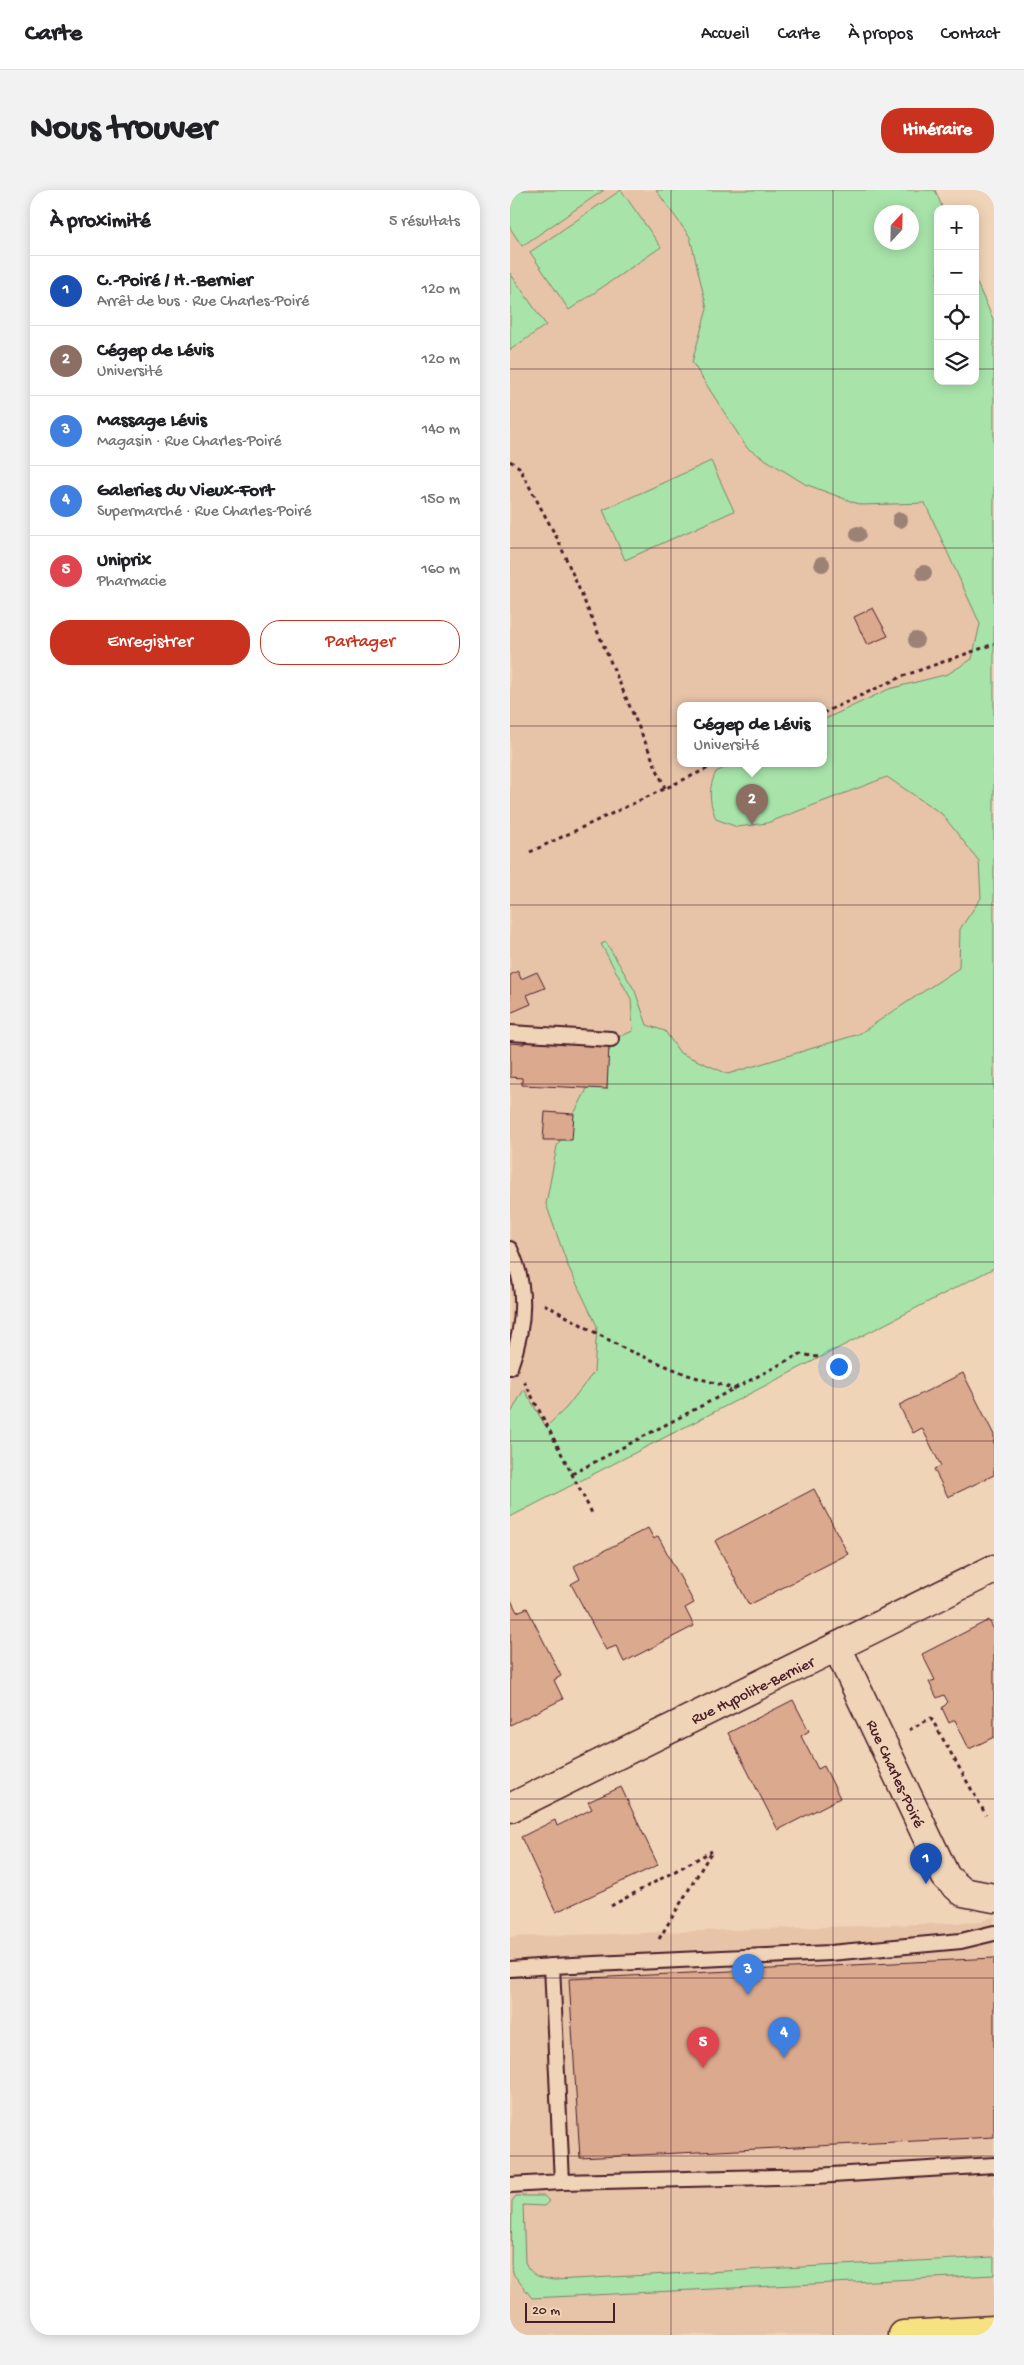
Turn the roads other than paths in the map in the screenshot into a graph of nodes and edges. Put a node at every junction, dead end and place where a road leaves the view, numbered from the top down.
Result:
1 (510, 1033) edge
2 (611, 1039) dead end
3 (510, 1249) edge
4 (510, 1367) edge
5 (994, 1570) edge
6 (837, 1646) junction
7 (510, 1808) edge
8 (994, 1898) edge
9 (994, 1933) edge
10 (552, 1966) junction
11 (510, 1969) edge
12 (994, 2165) edge
13 (562, 2182) junction
14 (510, 2185) edge
15 (994, 2330) edge
16 (903, 2335) edge

1 - 2 lane
3 - 4 lane
5 - 6 street, Rue Hypolite-Bernier
6 - 7 street, Rue Hypolite-Bernier
6 - 8 street, Rue Charles-Poiré
9 - 10 lane
10 - 11 lane
10 - 13 lane
12 - 13 lane
13 - 14 lane
15 - 16 main road

